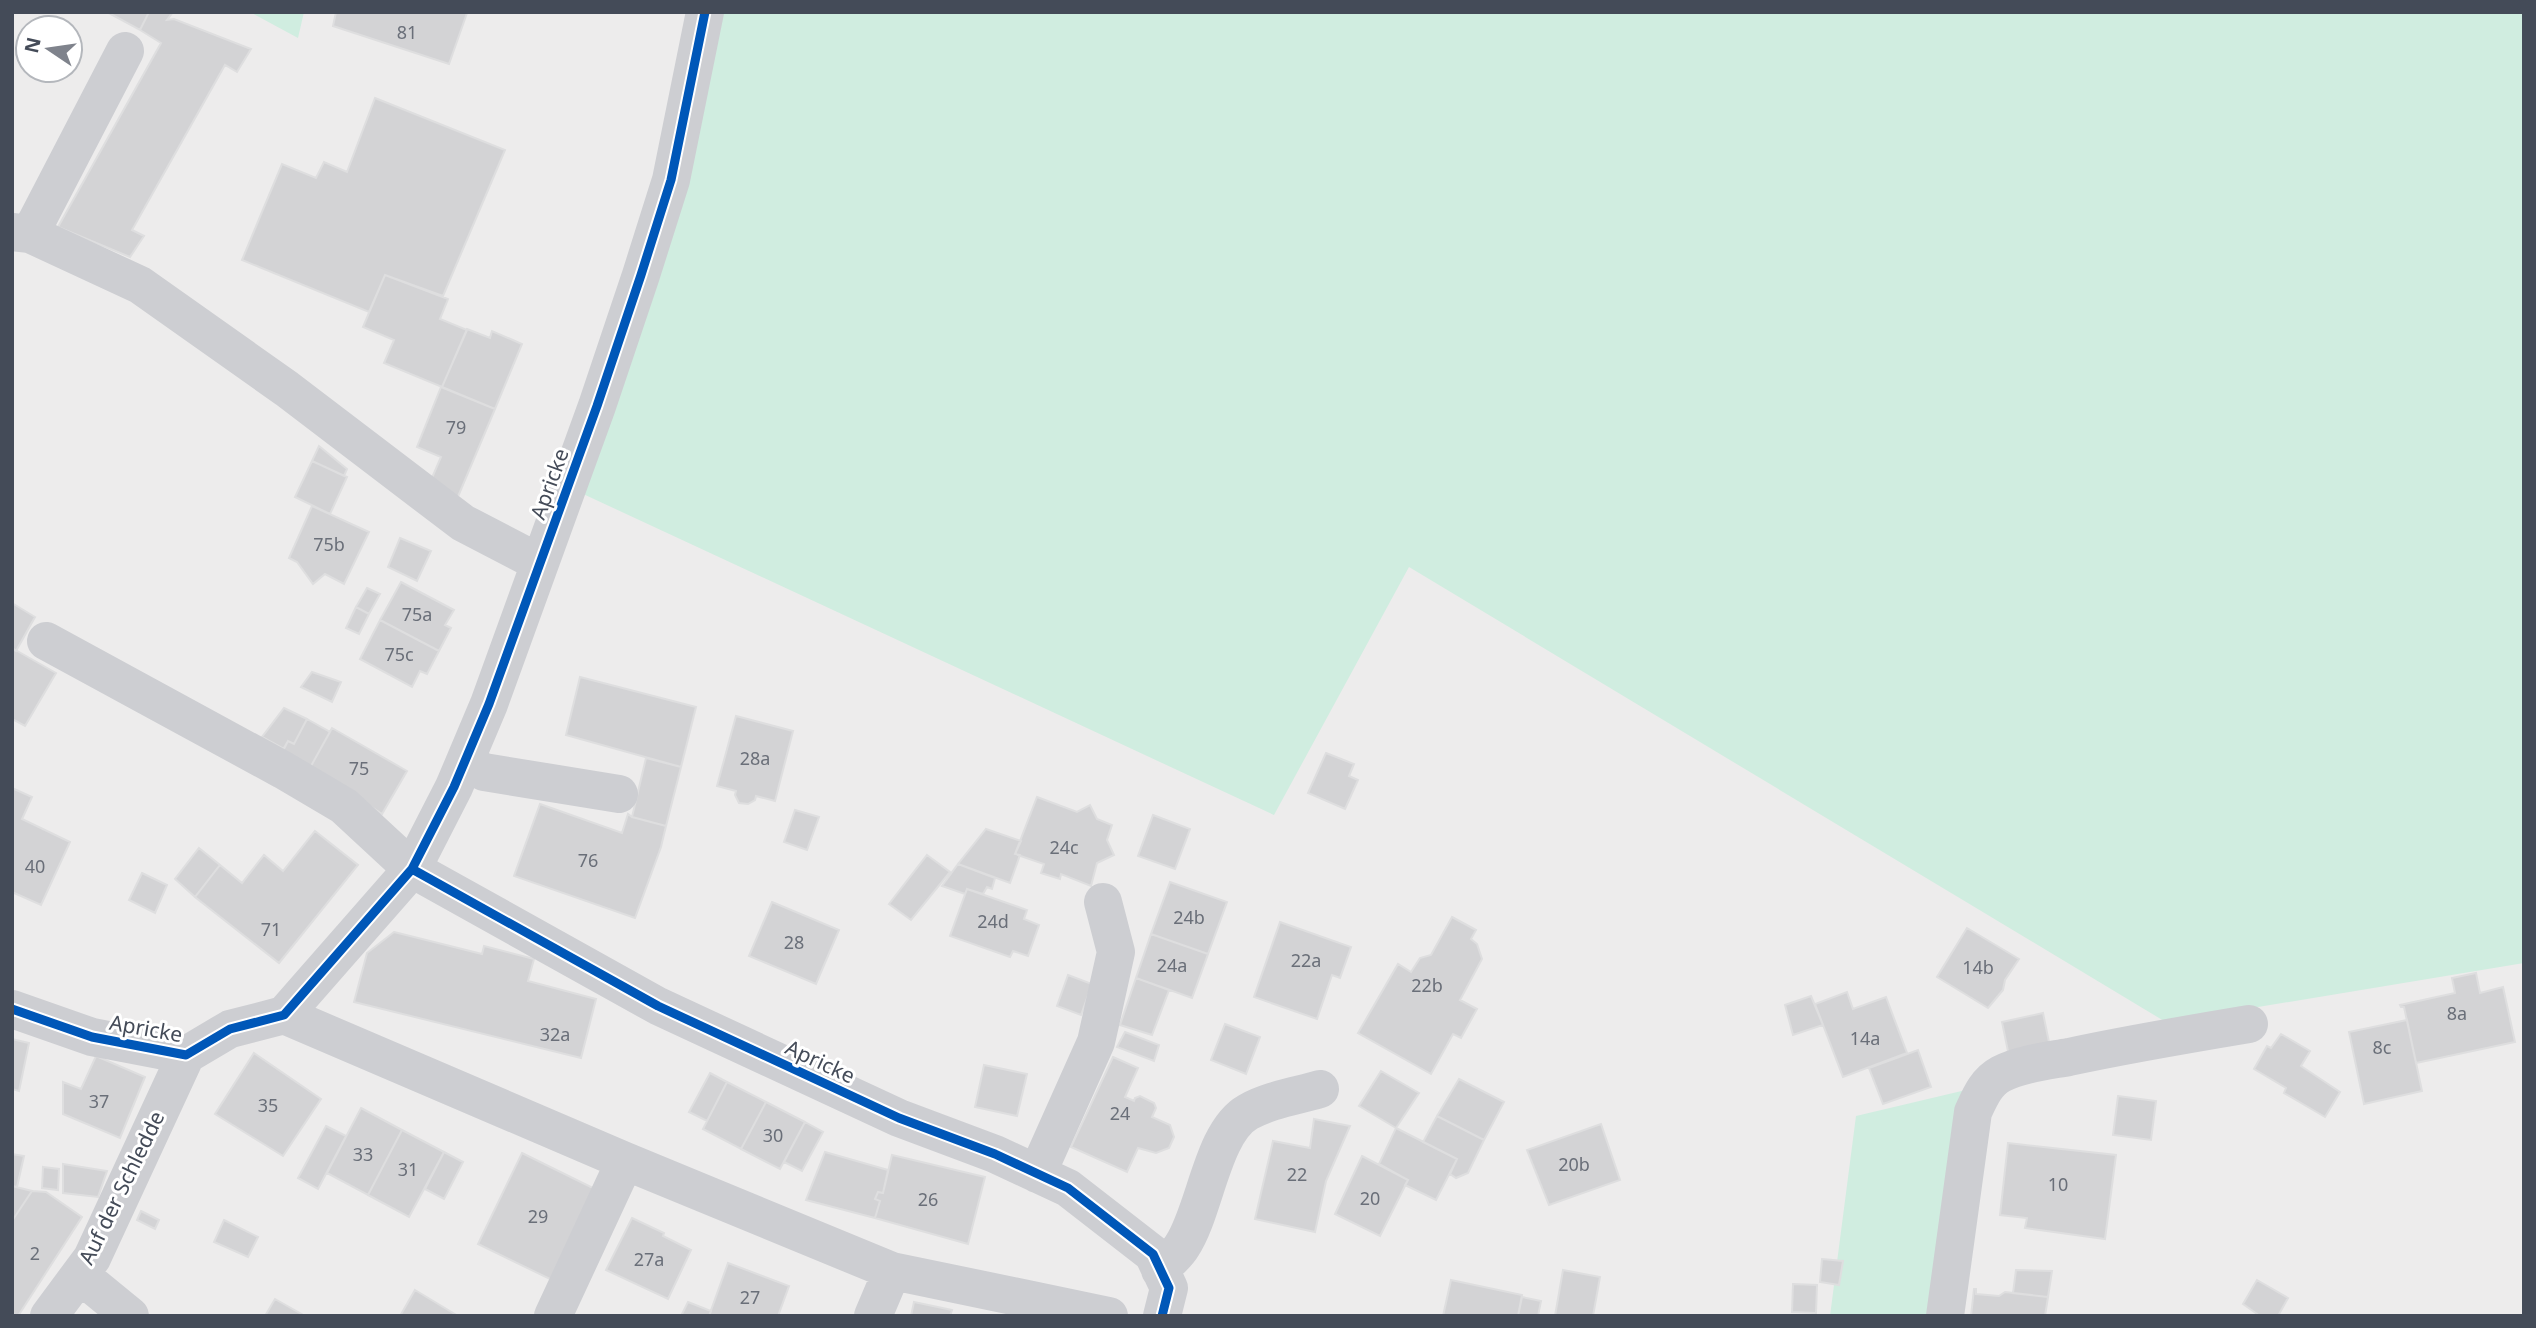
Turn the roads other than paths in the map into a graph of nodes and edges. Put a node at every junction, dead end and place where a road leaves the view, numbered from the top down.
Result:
1 (705, 12) edge
2 (125, 51) dead end
3 (21, 233) edge
4 (540, 563) junction
5 (47, 641) dead end
6 (465, 762) junction
7 (619, 794) dead end
8 (412, 869) junction
9 (1103, 902) dead end
10 (12, 1009) edge
11 (284, 1015) junction
12 (2249, 1024) dead end
13 (186, 1055) junction
14 (1320, 1089) dead end
15 (625, 1161) junction
16 (1037, 1174) junction
17 (1160, 1270) junction
18 (892, 1271) junction
19 (80, 1275) junction
20 (49, 1316) edge
21 (130, 1316) edge
22 (554, 1316) edge
23 (873, 1316) edge
24 (1109, 1316) edge
25 (1161, 1316) edge
26 (1945, 1316) edge

1 - 4 street, Apricke
2 - 3 street
3 - 4 street
4 - 6 street, Apricke
5 - 8 street, Apricke
6 - 7 street
6 - 8 street, Apricke
8 - 11 street, Apricke
8 - 16 street, Apricke
9 - 16 street
10 - 13 street, Apricke
11 - 13 street, Apricke
11 - 15 street
12 - 26 street
13 - 19 street, Auf der Schledde
14 - 17 street
15 - 18 street
15 - 22 street
16 - 17 street, Apricke
17 - 25 street, Apricke
18 - 23 street
18 - 24 street
19 - 20 street, Auf der Schledde
19 - 21 street

